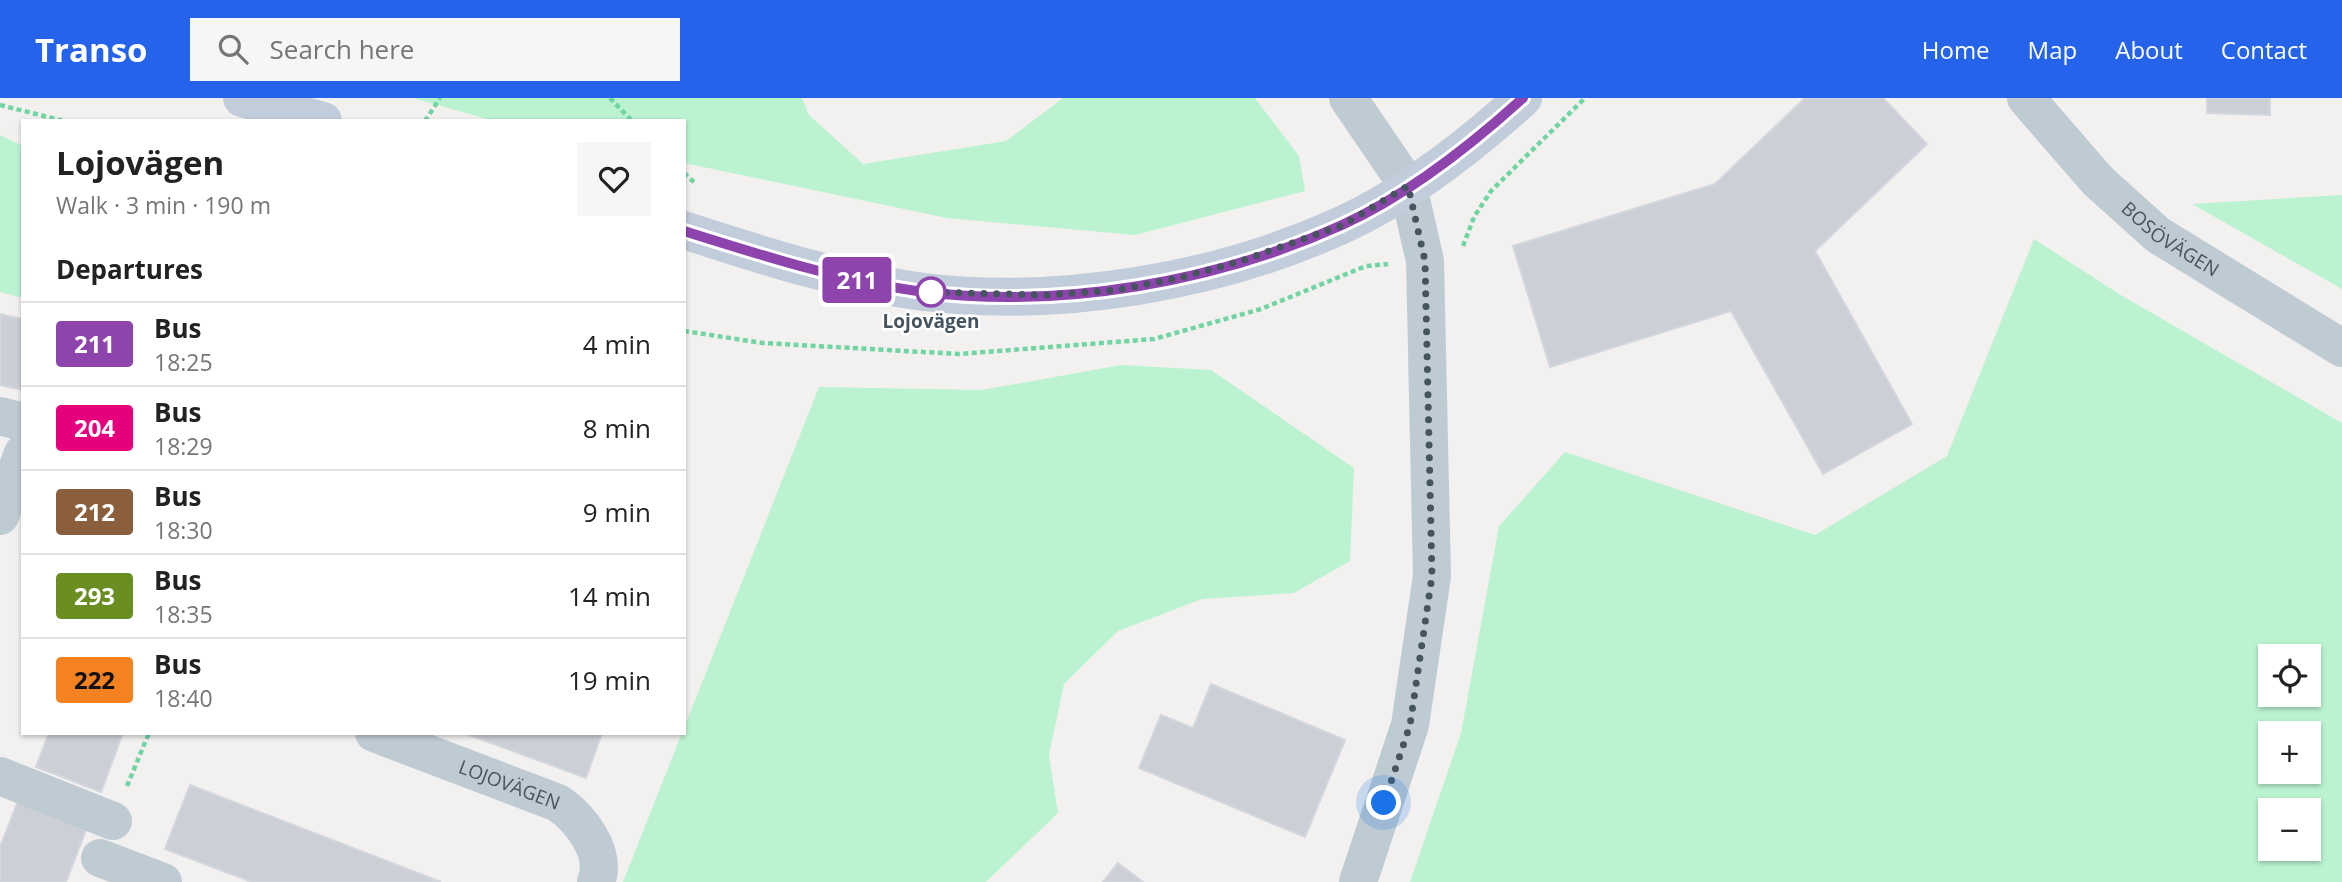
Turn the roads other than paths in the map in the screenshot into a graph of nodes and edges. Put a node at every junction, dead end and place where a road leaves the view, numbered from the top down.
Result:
1 (242, 98) edge
2 (1348, 98) edge
3 (1523, 98) edge
4 (2026, 98) edge
5 (316, 119) edge
6 (1408, 186) junction
7 (686, 231) edge
8 (2342, 348) edge
9 (0, 416) edge
10 (21, 421) edge
11 (21, 458) edge
12 (0, 516) edge
13 (379, 735) edge
14 (0, 776) edge
15 (113, 821) dead end
16 (100, 858) dead end
17 (163, 882) edge
18 (596, 882) edge
19 (1358, 882) edge

1 - 5 main road
2 - 6 street
3 - 6 main road
4 - 8 street, BOSÖVÄGEN
6 - 7 main road
6 - 19 street
9 - 10 street
11 - 12 street
13 - 18 street, LOJOVÄGEN
14 - 15 street
16 - 17 street

